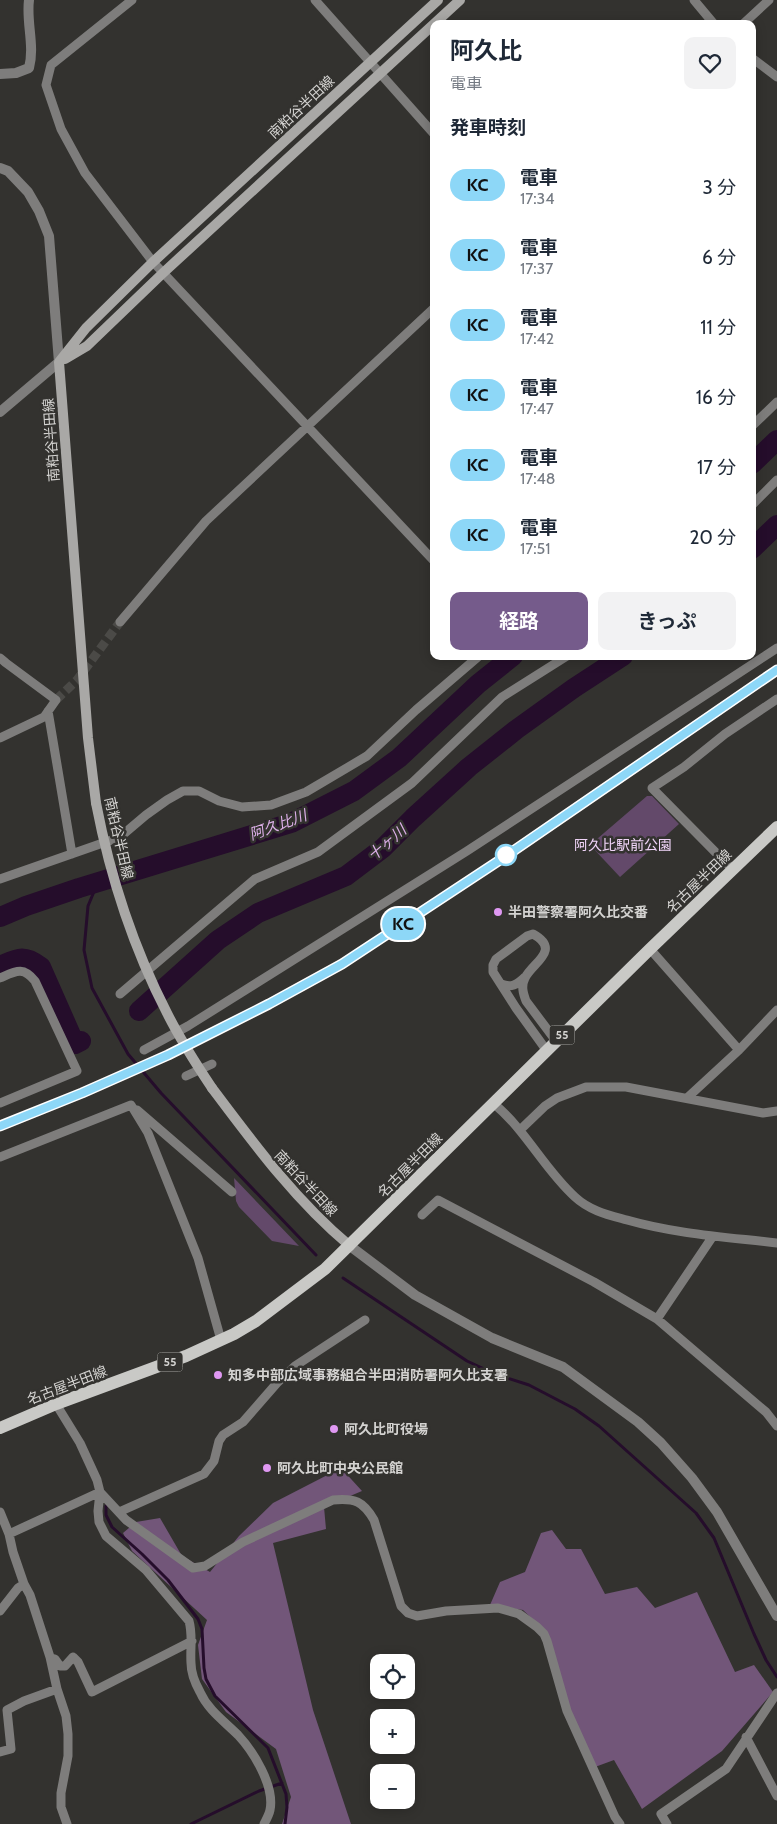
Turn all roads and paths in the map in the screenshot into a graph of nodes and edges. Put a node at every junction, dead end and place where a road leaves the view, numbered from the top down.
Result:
1 (28, 0) edge
2 (132, 0) edge
3 (315, 0) edge
4 (438, 0) edge
5 (460, 0) edge
6 (694, 0) edge
7 (769, 0) edge
8 (438, 20) edge
9 (711, 20) edge
10 (747, 20) edge
11 (430, 27) edge
12 (756, 61) edge
13 (371, 62) junction
14 (381, 72) junction
15 (0, 74) edge
16 (777, 77) edge
17 (430, 129) edge
18 (0, 168) edge
19 (153, 262) junction
20 (163, 273) junction
21 (430, 312) edge
22 (59, 362) junction
23 (777, 402) edge
24 (0, 412) edge
25 (756, 422) edge
26 (308, 426) junction
27 (777, 480) edge
28 (756, 501) edge
29 (430, 557) edge
30 (120, 622) tunnel mouth
31 (777, 648) edge
32 (0, 658) edge
33 (474, 660) edge
34 (561, 660) edge
35 (777, 699) edge
36 (48, 711) junction
37 (0, 738) edge
38 (777, 827) edge
39 (72, 854) junction
40 (733, 870) junction
41 (0, 879) edge
42 (650, 949) junction
43 (525, 977) junction
44 (0, 978) edge
45 (501, 984) junction
46 (120, 994) dead end
47 (777, 1010) edge
48 (556, 1041) junction
49 (144, 1050) dead end
50 (547, 1050) junction
51 (739, 1050) junction
52 (212, 1064) dead end
53 (186, 1076) dead end
54 (687, 1098) junction
55 (0, 1103) edge
56 (494, 1103) junction
57 (131, 1105) junction
58 (777, 1111) edge
59 (520, 1130) junction
60 (0, 1157) edge
61 (232, 1192) dead end
62 (422, 1216) dead end
63 (713, 1236) junction
64 (777, 1243) edge
65 (350, 1246) junction
66 (657, 1319) junction
67 (366, 1320) dead end
68 (221, 1340) junction
69 (56, 1404) junction
70 (777, 1426) edge
71 (0, 1428) edge
72 (100, 1492) junction
73 (0, 1512) edge
74 (119, 1512) junction
75 (10, 1534) junction
76 (24, 1584) junction
77 (0, 1611) edge
78 (777, 1616) edge
79 (192, 1640) junction
80 (50, 1657) junction
81 (57, 1689) junction
82 (777, 1693) edge
83 (746, 1737) junction
84 (0, 1752) edge
85 (777, 1796) edge
86 (67, 1824) edge
87 (264, 1824) edge
88 (620, 1824) edge
89 (667, 1824) edge

1 - 15 street
2 - 19 street
3 - 13 street
4 - 13 main road, 南粕谷半田線
5 - 8 main road, 南粕谷半田線
6 - 9 street
7 - 10 street
11 - 14 main road, 南粕谷半田線
12 - 16 street
13 - 14 street
13 - 19 main road, 南粕谷半田線
14 - 17 street
14 - 20 main road, 南粕谷半田線
18 - 22 street
19 - 20 street
19 - 22 main road, 南粕谷半田線
20 - 22 main road, 南粕谷半田線
20 - 26 street
21 - 26 street
22 - 24 street
22 - 65 main road, 南粕谷半田線, bridge
23 - 25 street
26 - 29 street
26 - 30 street
27 - 28 street
31 - 49 street
32 - 36 street
33 - 39 street
34 - 46 street
35 - 40 street
36 - 37 street
36 - 39 street
38 - 40 main road, 名古屋半田線 / 55
39 - 41 street
40 - 42 main road, 名古屋半田線 / 55
42 - 48 main road, 名古屋半田線 / 55
42 - 51 street
43 - 45 street
43 - 45 street
43 - 48 street
44 - 55 street
45 - 50 street
47 - 51 street
48 - 50 main road, 名古屋半田線 / 55
50 - 56 main road, 名古屋半田線 / 55
51 - 54 street
52 - 53 street
54 - 58 street
54 - 59 street
56 - 59 street
56 - 65 main road, 名古屋半田線 / 55
57 - 60 street
57 - 61 street
57 - 68 street
59 - 63 street
62 - 66 street
63 - 64 street
63 - 66 street
65 - 68 main road, 名古屋半田線 / 55
65 - 78 street
66 - 70 street
67 - 74 street
68 - 69 main road, 名古屋半田線 / 55
69 - 71 main road, 名古屋半田線 / 55
69 - 72 street
72 - 74 street
72 - 75 street
72 - 79 street
73 - 75 street
74 - 88 street
75 - 76 street
76 - 77 street
76 - 80 street
79 - 80 street
79 - 87 street
80 - 81 street
81 - 84 street
81 - 86 street
82 - 83 street
83 - 85 street
83 - 89 street

